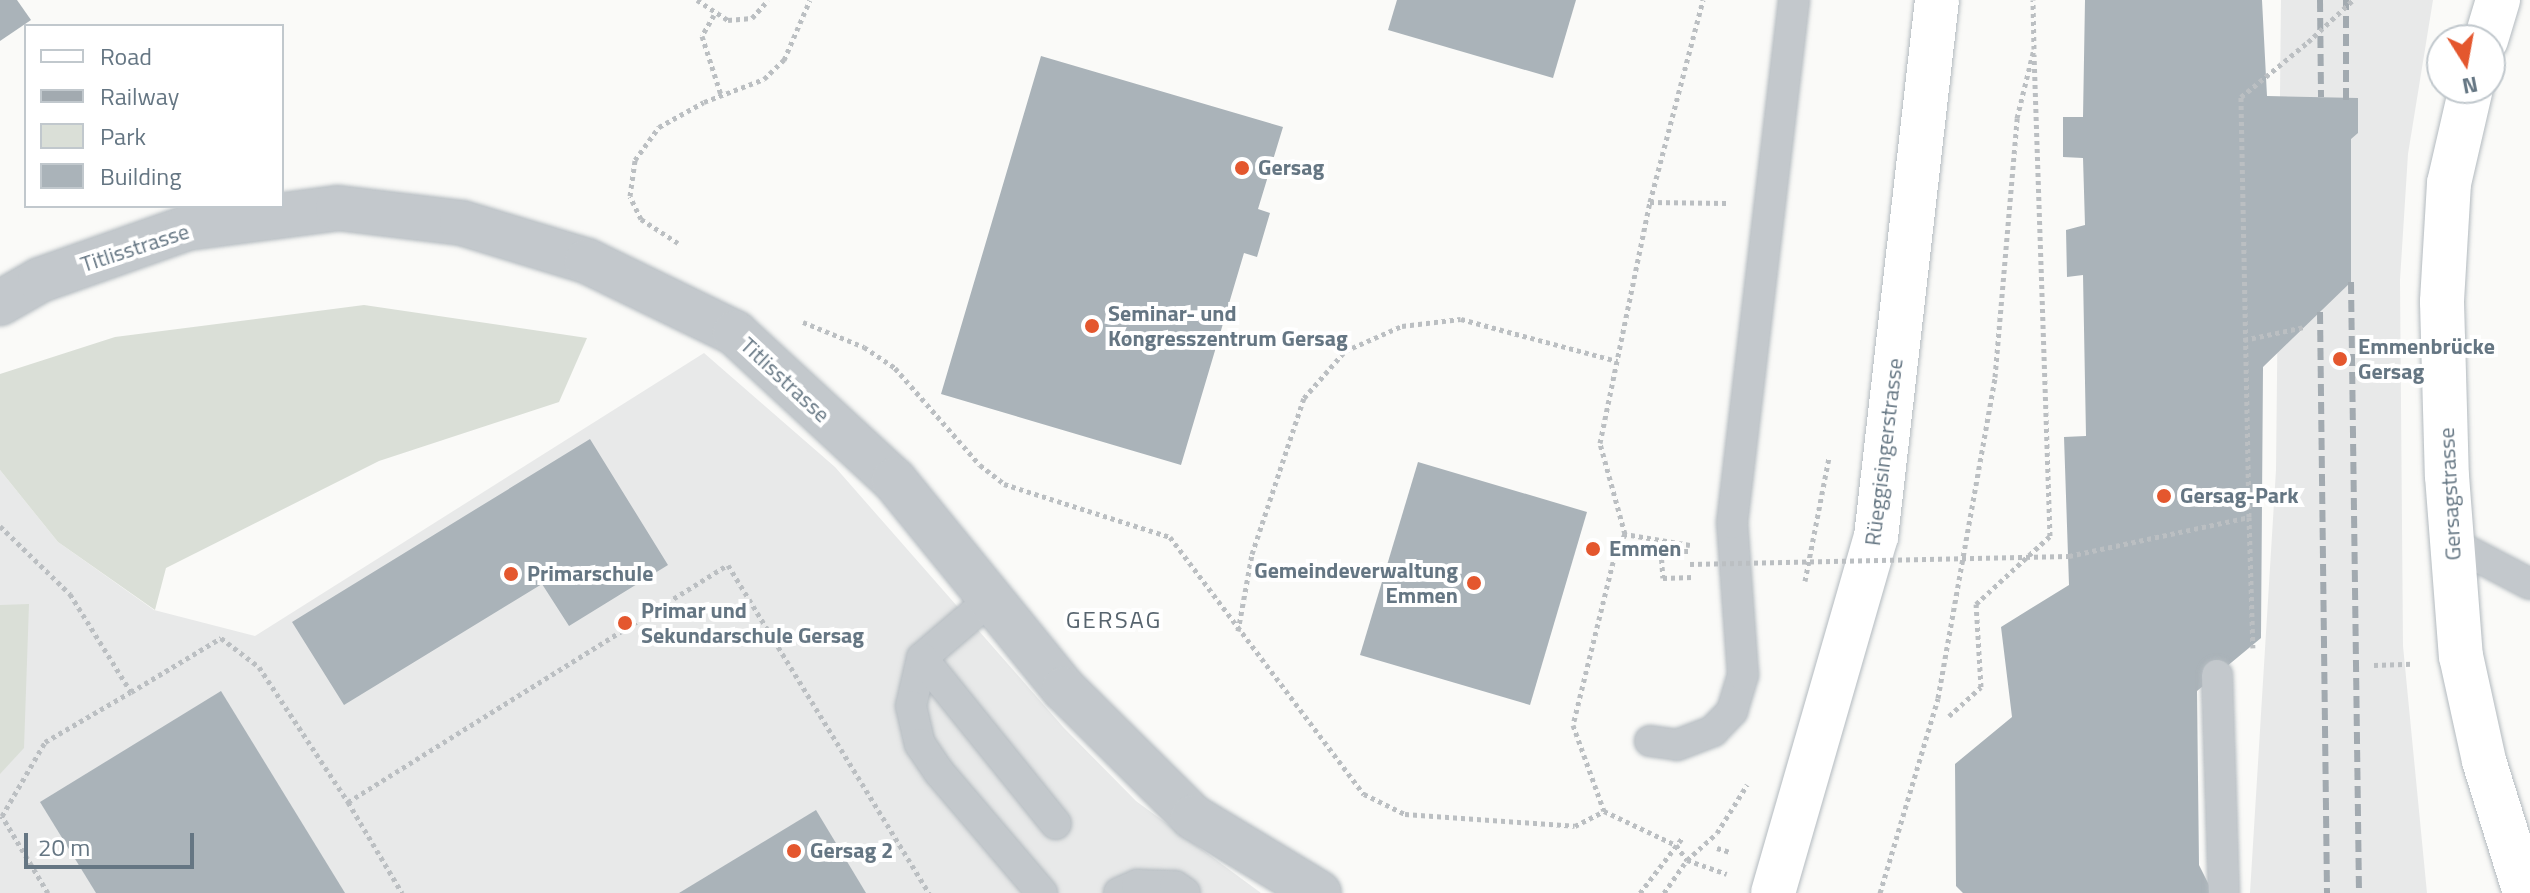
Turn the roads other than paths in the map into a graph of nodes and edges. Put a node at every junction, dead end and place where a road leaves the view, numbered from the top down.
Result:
1 (1794, 0) edge
2 (1937, 0) edge
3 (2498, 0) edge
4 (2491, 24) edge
5 (2467, 104) edge
6 (0, 303) edge
7 (2452, 543) junction
8 (2530, 584) edge
9 (992, 598) junction
10 (922, 658) junction
11 (2217, 675) dead end
12 (1650, 741) dead end
13 (1056, 824) dead end
14 (1042, 893) edge
15 (1119, 893) edge
16 (1185, 893) edge
17 (1319, 893) edge
18 (1773, 893) edge
19 (2224, 893) edge
20 (2525, 893) edge

1 - 12 lane
2 - 18 street, Rüeggisingerstrasse
3 - 4 street
5 - 7 street, Gersagstrasse
6 - 9 street, Titlisstrasse
7 - 8 lane
7 - 20 street, Gersagstrasse
9 - 10 lane
9 - 17 street, Titlisstrasse
10 - 13 lane
10 - 14 lane
11 - 19 lane
15 - 16 lane

